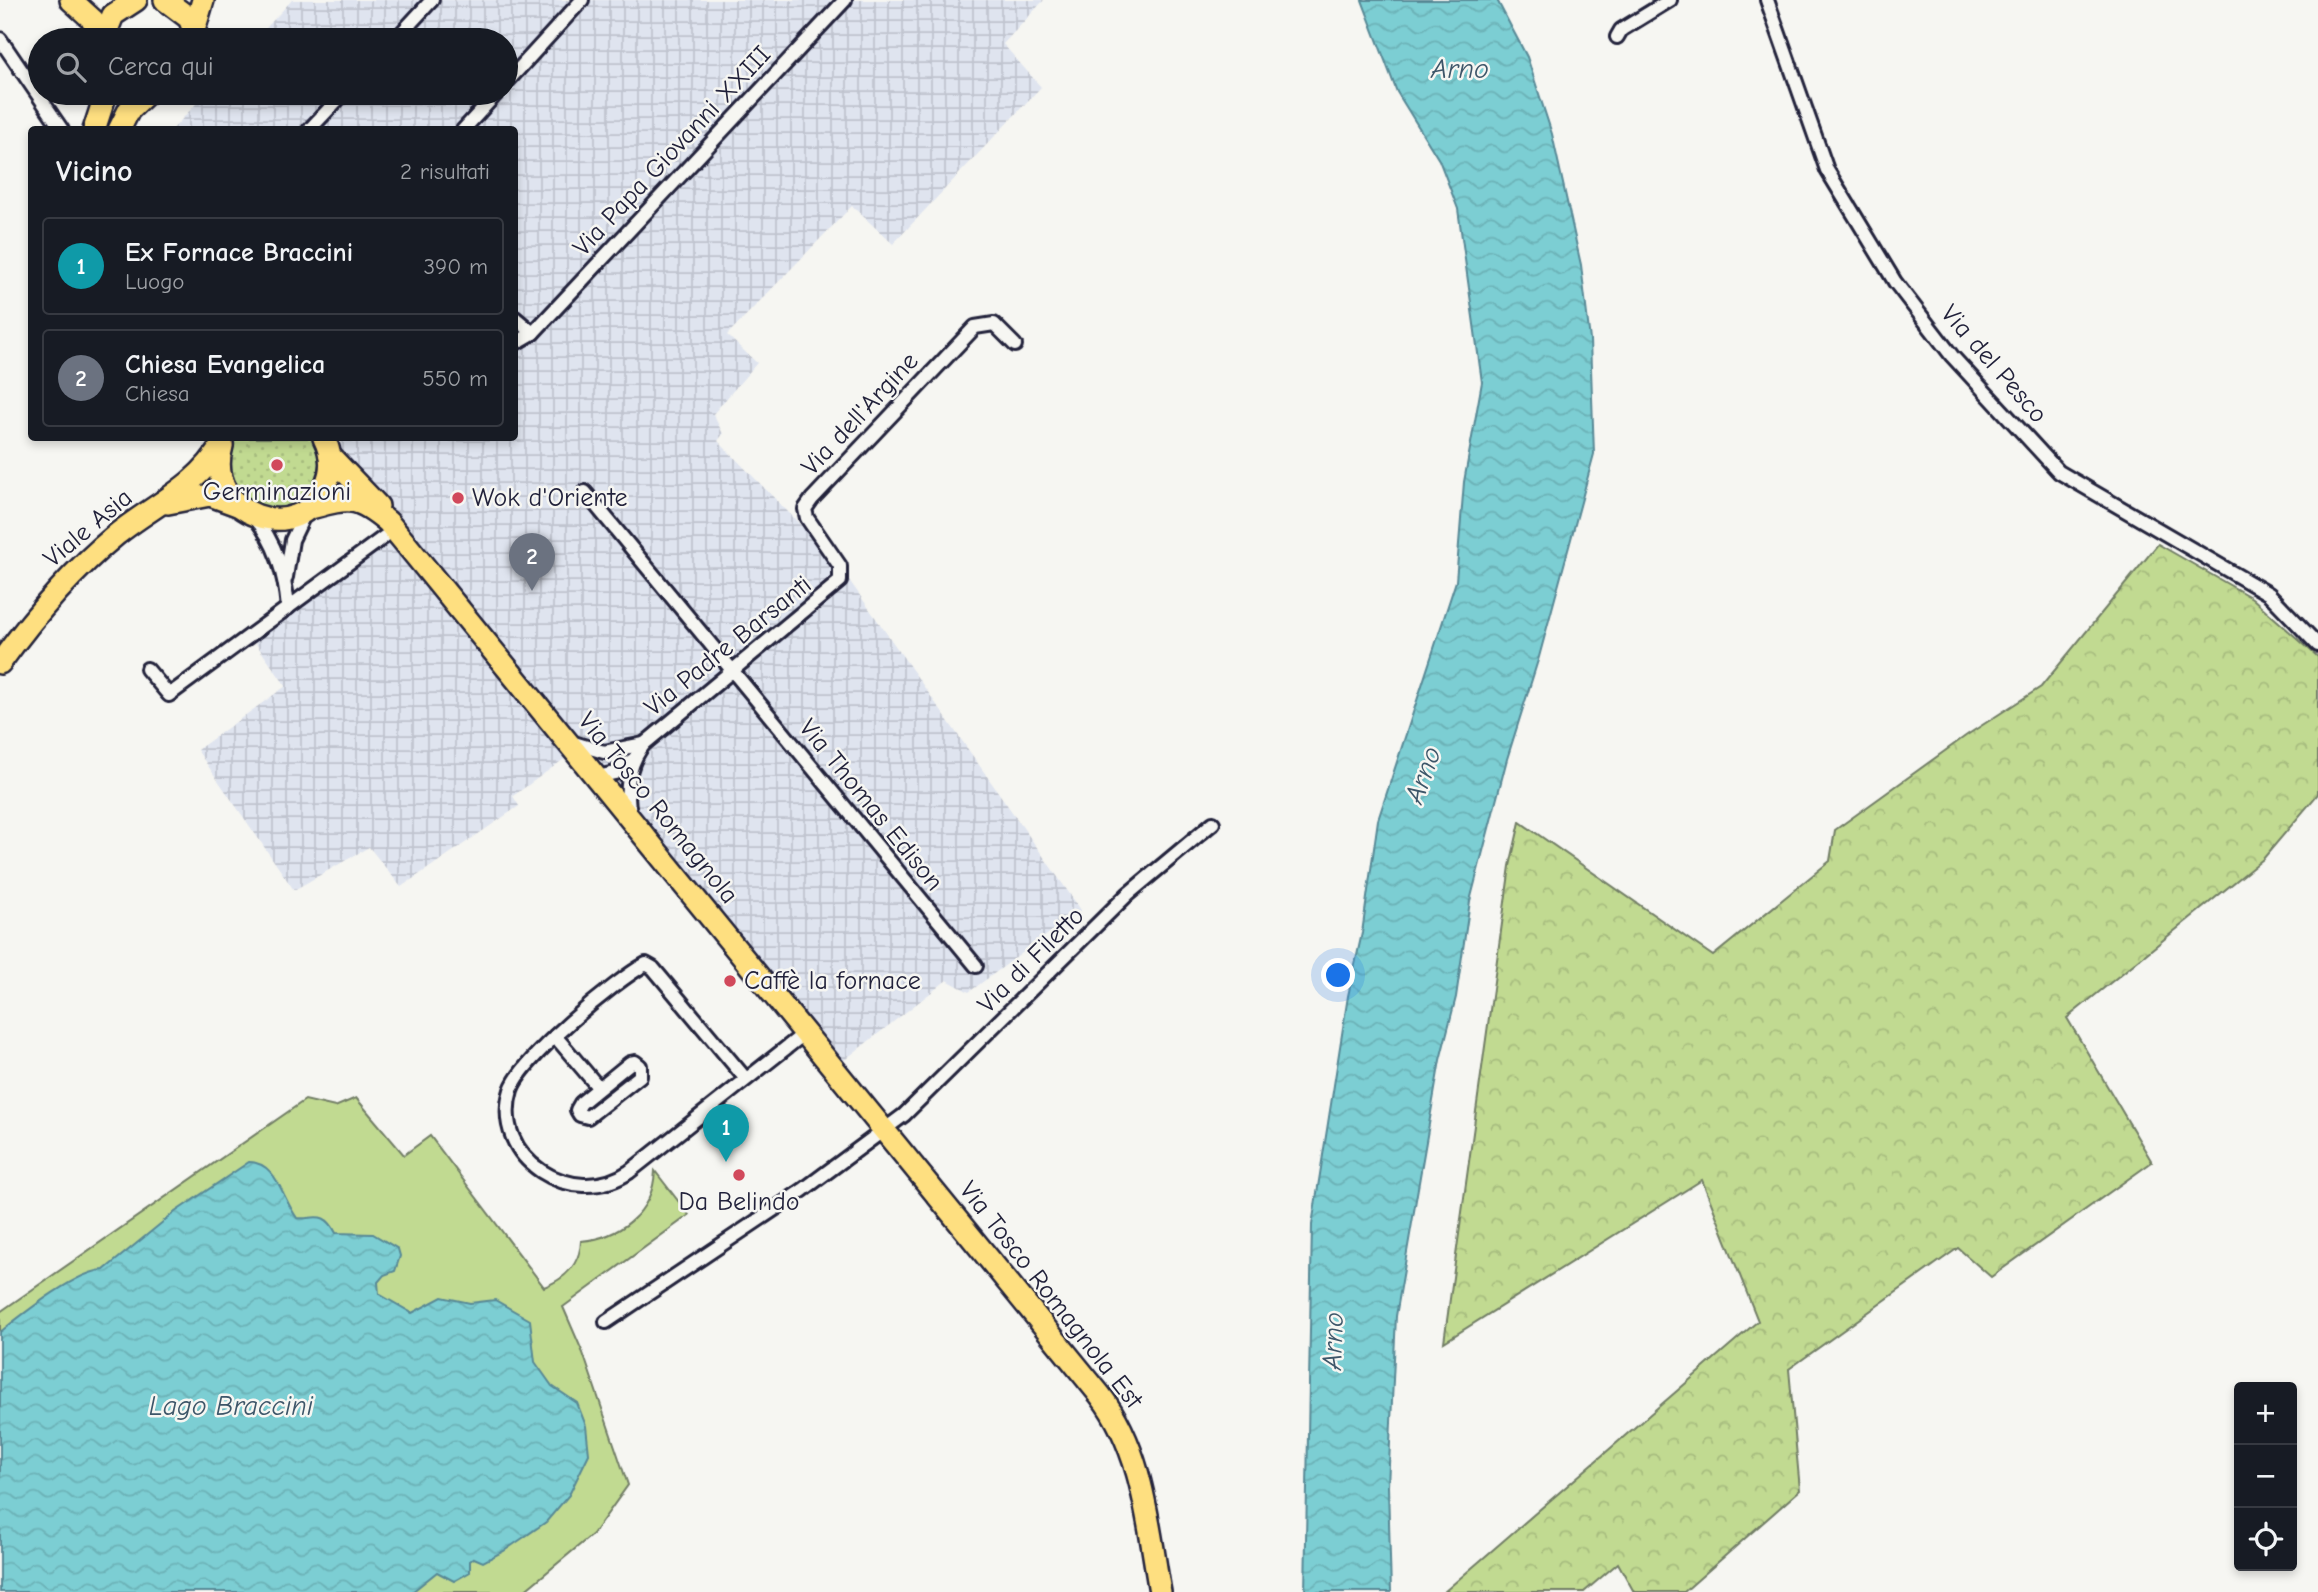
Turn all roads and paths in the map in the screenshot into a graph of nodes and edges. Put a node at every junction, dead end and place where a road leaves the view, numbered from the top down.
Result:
1 (72, 0) edge
2 (107, 0) edge
3 (135, 0) edge
4 (165, 0) edge
5 (203, 0) edge
6 (432, 0) edge
7 (582, 0) edge
8 (845, 0) edge
9 (1670, 0) edge
10 (1767, 0) edge
11 (97, 28) edge
12 (108, 28) edge
13 (193, 28) edge
14 (197, 28) edge
15 (406, 28) edge
16 (1617, 37) dead end
17 (0, 38) edge
18 (518, 70) edge
19 (28, 80) edge
20 (45, 105) edge
21 (102, 105) edge
22 (135, 105) edge
23 (333, 105) edge
24 (485, 105) edge
25 (59, 126) edge
26 (95, 126) edge
27 (121, 126) edge
28 (313, 126) edge
29 (467, 126) edge
30 (518, 320) edge
31 (533, 333) junction
32 (518, 342) edge
33 (1015, 345) dead end
34 (224, 441) edge
35 (329, 446) edge
36 (585, 492) dead end
37 (162, 503) junction
38 (307, 509) junction
39 (245, 510) junction
40 (386, 530) junction
41 (839, 583) joint
42 (286, 584) junction
43 (288, 608) junction
44 (2318, 645) edge
45 (0, 663) edge
46 (147, 668) dead end
47 (732, 671) junction
48 (561, 733) junction
49 (644, 744) junction
50 (614, 751) junction
51 (635, 759) junction
52 (597, 777) junction
53 (633, 821) junction
54 (1213, 823) dead end
55 (976, 967) dead end
56 (805, 1033) junction
57 (555, 1036) junction
58 (745, 1078) junction
59 (599, 1088) junction
60 (883, 1130) junction
61 (606, 1322) dead end
62 (1160, 1592) edge

1 - 11 main road
2 - 3 main road
3 - 12 main road
4 - 13 main road
5 - 14 main road
6 - 15 street
7 - 18 street
8 - 31 street, Via Papa Giovanni XXIII
9 - 16 street
10 - 44 street, Via del Pesco
17 - 19 street
20 - 25 street
21 - 26 main road
22 - 27 main road
23 - 28 street
24 - 29 street
30 - 31 street
31 - 32 street, Via Papa Giovanni XXIII
33 - 41 street, Via dell'Argine
34 - 37 main road, Viale Asia
34 - 39 main road
35 - 38 main road
35 - 40 main road, Via Tosco Romagnola
36 - 47 street, Via Thomas Edison
37 - 39 main road, Via Tosco Romagnola
37 - 45 main road, Viale Asia
38 - 39 main road, Via Tosco Romagnola
38 - 40 main road, Via Tosco Romagnola
38 - 42 street
39 - 42 street
40 - 43 street
40 - 48 main road, Via Tosco Romagnola
41 - 47 street, Via Padre Barsanti
42 - 43 street
43 - 46 street
47 - 49 street, Via Padre Barsanti
47 - 55 street, Via Thomas Edison
48 - 50 street, Via Padre Barsanti
48 - 52 main road, Via Tosco Romagnola
49 - 50 street, Via Padre Barsanti
49 - 51 street, Via Padre Barsanti
50 - 52 street
51 - 52 street
51 - 53 street, Via Padre Barsanti
52 - 53 main road, Via Tosco Romagnola
53 - 56 main road, Via Tosco Romagnola
54 - 60 street, Via di Filetto
56 - 58 street
56 - 60 main road, Via Tosco Romagnola
57 - 58 street
57 - 58 street
57 - 59 street
59 - 59 street
60 - 61 street, Via di Filetto
60 - 62 main road, Via Tosco Romagnola Est

